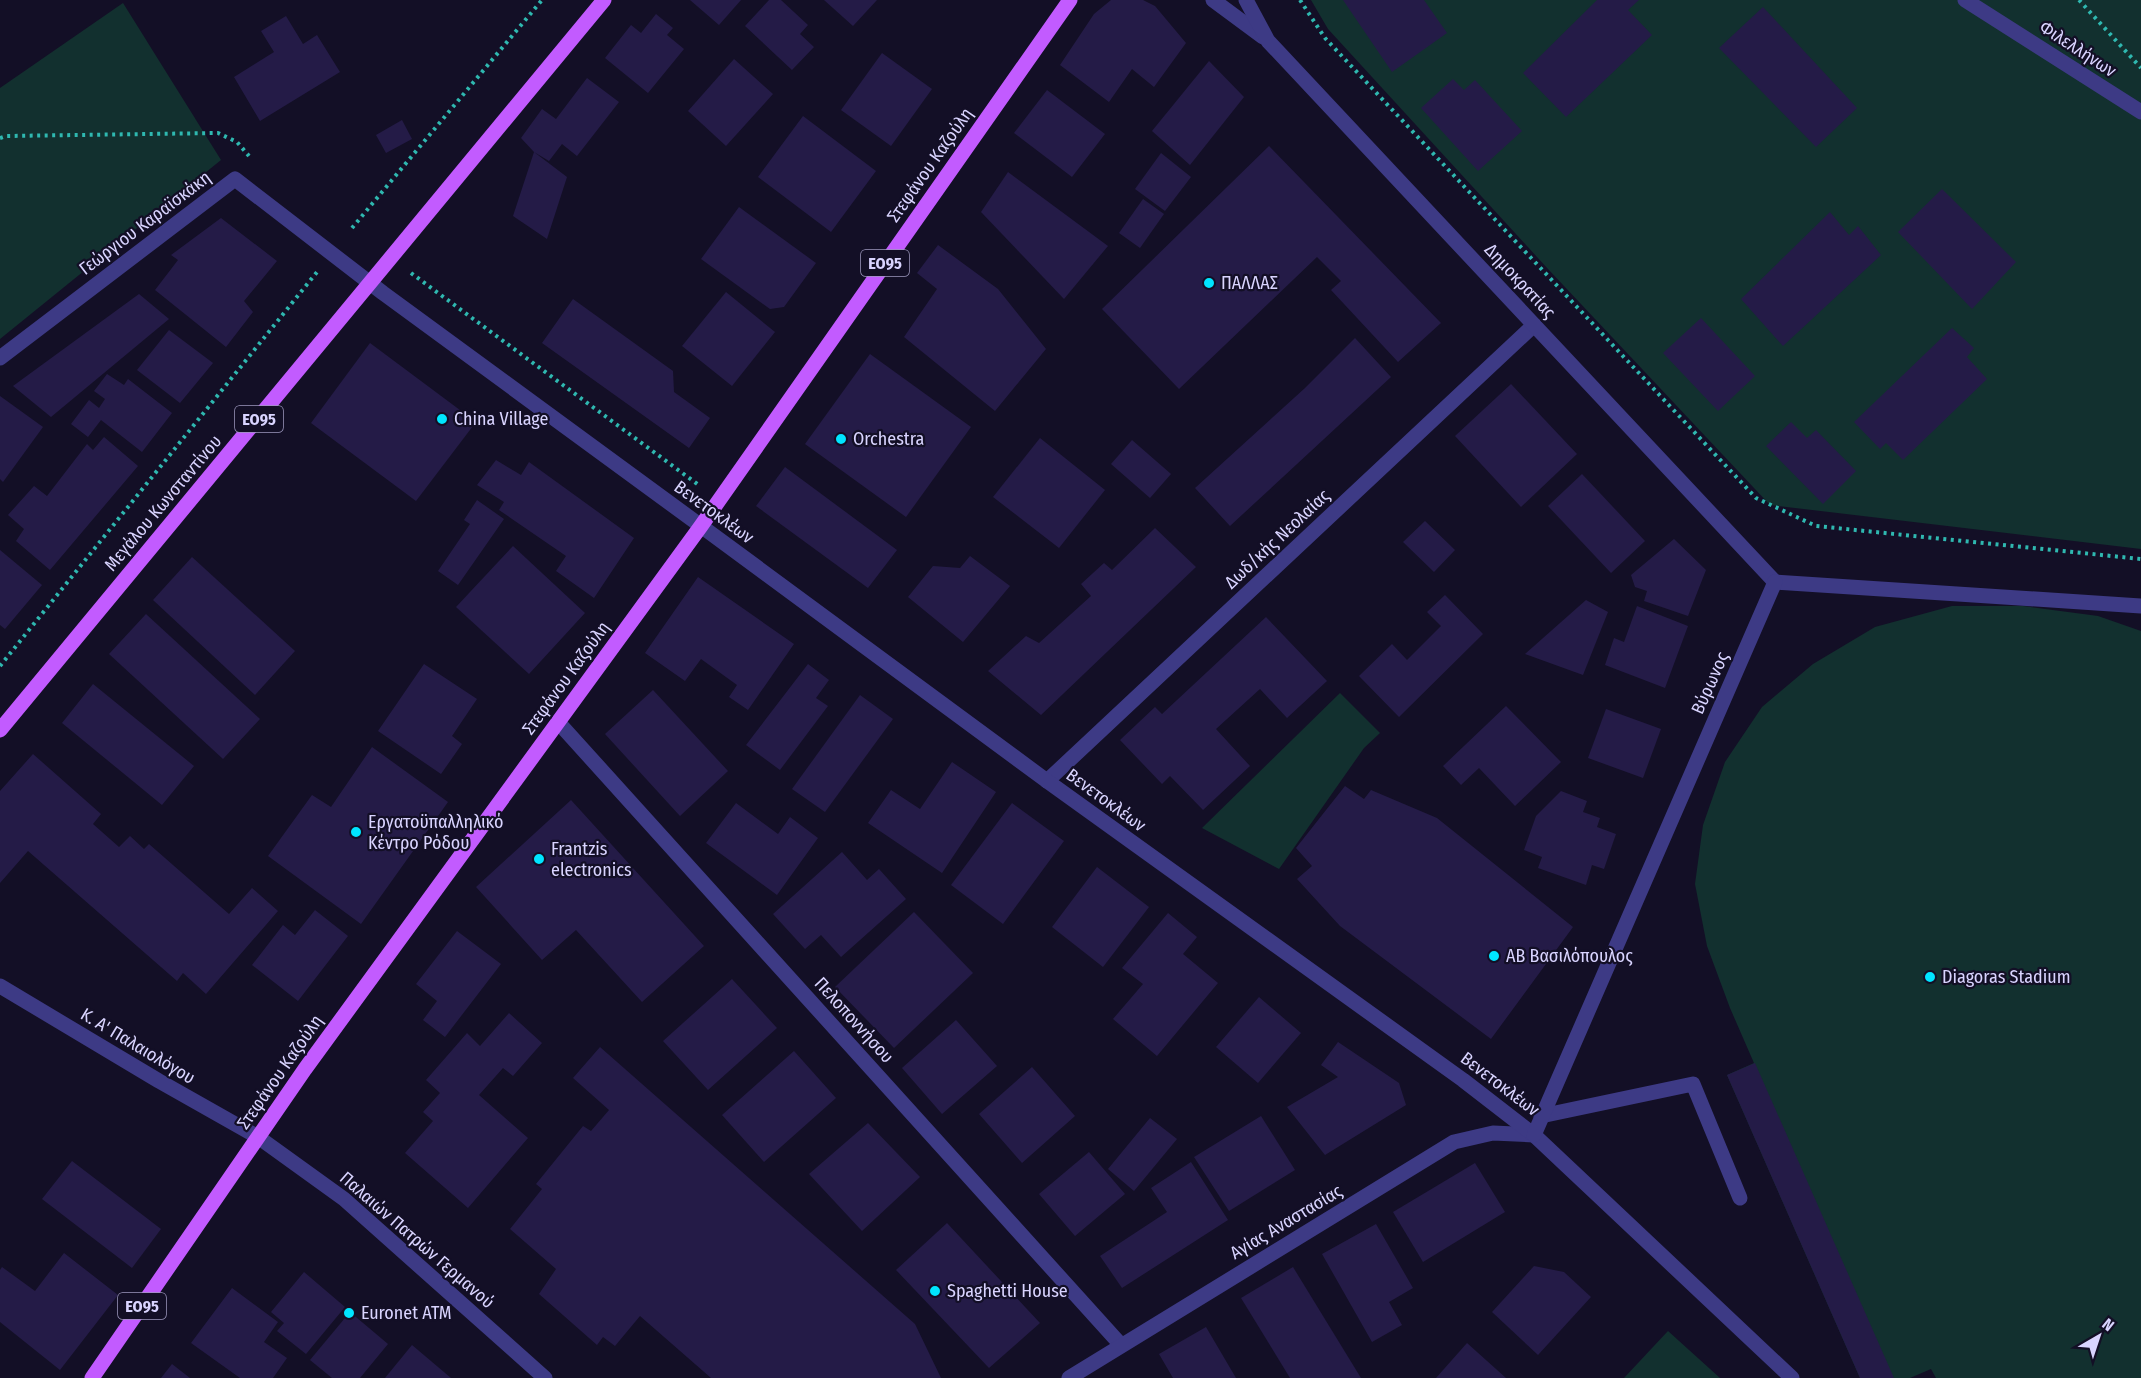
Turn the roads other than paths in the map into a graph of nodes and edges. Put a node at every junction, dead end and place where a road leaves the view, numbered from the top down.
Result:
1 (604, 0) edge
2 (1070, 0) edge
3 (1213, 0) edge
4 (1246, 0) edge
5 (1965, 0) edge
6 (1268, 41) junction
7 (2141, 112) edge
8 (371, 283) junction
9 (1534, 325) junction
10 (0, 357) edge
11 (701, 526) junction
12 (1775, 582) junction
13 (2141, 606) edge
14 (558, 722) junction
15 (0, 730) edge
16 (1047, 781) junction
17 (0, 986) edge
18 (1542, 1116) junction
19 (1534, 1135) junction
20 (258, 1137) junction
21 (1740, 1198) dead end
22 (1121, 1345) junction
23 (92, 1378) edge
24 (545, 1378) edge
25 (1069, 1378) edge
26 (1792, 1378) edge

1 - 8 main road, Μεγάλου Κωνσταντίνου / ΕΟ95
2 - 11 main road, Στεφάνου Καζούλη / ΕΟ95
3 - 6 street
4 - 6 street, Δημοκρατίας
5 - 7 street, Φιλελλήνων
6 - 9 street, Δημοκρατίας
8 - 10 street, Γεώργιου Καραϊσκάκη
8 - 11 street, Βενετοκλέων
8 - 15 main road, Μεγάλου Κωνσταντίνου / ΕΟ95
9 - 12 street, Δημοκρατίας
9 - 16 street, Δωδ/κής Νεολαίας
11 - 14 main road, Στεφάνου Καζούλη / ΕΟ95
11 - 16 street, Βενετοκλέων
12 - 13 street
12 - 18 street, Βύρωνος
14 - 20 main road, Στεφάνου Καζούλη / ΕΟ95
14 - 22 street, Πελοποννήσου
16 - 19 street, Βενετοκλέων
17 - 20 street, Κ. Α' Παλαιολόγου
18 - 19 street, Βύρωνος
18 - 21 street
19 - 22 street, Αγίας Αναστασίας
19 - 26 street, Βενετοκλέων
20 - 23 main road, Στεφάνου Καζούλη / ΕΟ95
20 - 24 street, Παλαιών Πατρών Γερμανού
22 - 25 street, Αγίας Αναστασίας

